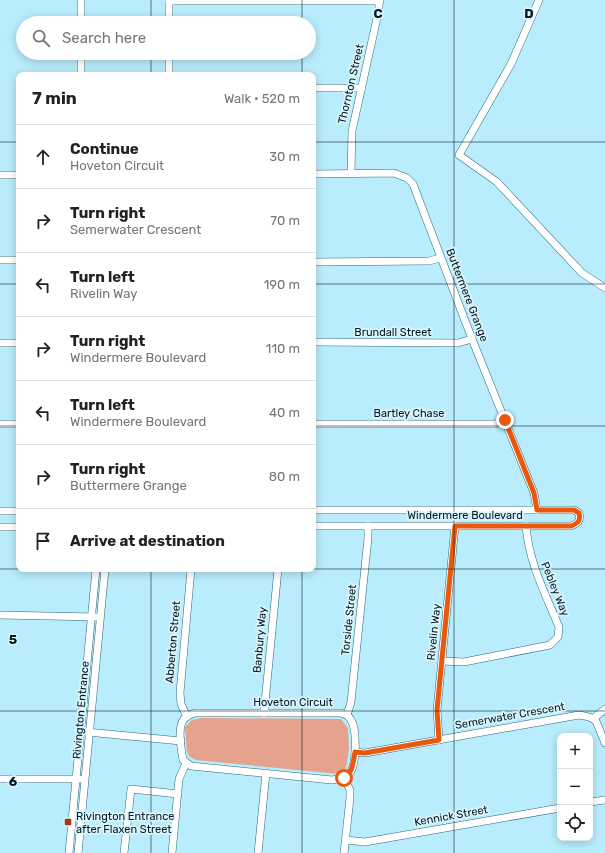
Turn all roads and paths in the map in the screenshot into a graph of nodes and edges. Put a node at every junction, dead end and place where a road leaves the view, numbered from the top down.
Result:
1 (81, 0) edge
2 (380, 0) edge
3 (539, 0) edge
4 (169, 1) edge
5 (253, 1) edge
6 (81, 16) edge
7 (169, 16) edge
8 (81, 60) edge
9 (169, 60) edge
10 (81, 72) edge
11 (169, 72) edge
12 (316, 88) edge
13 (362, 88) junction
14 (316, 174) edge
15 (351, 174) junction
16 (0, 175) edge
17 (16, 175) edge
18 (440, 258) junction
19 (0, 260) edge
20 (16, 260) edge
21 (316, 262) edge
22 (605, 288) edge
23 (472, 339) junction
24 (316, 342) edge
25 (0, 343) edge
26 (16, 343) edge
27 (505, 420) junction
28 (0, 424) edge
29 (16, 424) edge
30 (316, 424) edge
31 (316, 510) edge
32 (537, 510) junction
33 (0, 511) edge
34 (16, 511) edge
35 (316, 526) edge
36 (368, 526) junction
37 (455, 526) junction
38 (526, 526) junction
39 (0, 527) edge
40 (16, 527) edge
41 (96, 572) edge
42 (105, 572) edge
43 (191, 572) edge
44 (278, 572) edge
45 (0, 615) edge
46 (91, 617) junction
47 (100, 617) junction
48 (442, 661) junction
49 (605, 709) edge
50 (264, 713) junction
51 (347, 715) junction
52 (187, 716) junction
53 (594, 718) junction
54 (80, 732) junction
55 (90, 733) junction
56 (439, 740) junction
57 (181, 741) junction
58 (605, 743) edge
59 (355, 752) junction
60 (186, 763) junction
61 (266, 773) junction
62 (344, 778) junction
63 (0, 779) edge
64 (76, 779) junction
65 (85, 779) junction
66 (178, 794) junction
67 (605, 800) edge
68 (593, 802) edge
69 (557, 809) edge
70 (346, 840) junction
71 (69, 853) edge
72 (78, 853) edge
73 (124, 853) edge
74 (172, 853) edge
75 (258, 853) edge
76 (344, 853) edge

1 - 6 street
2 - 5 street
2 - 13 street, Thornton Street
3 - 22 street
4 - 5 street
4 - 7 street
8 - 10 street
9 - 11 street
12 - 13 street
13 - 15 street, Thornton Street
14 - 15 street, Buttermere Grange
15 - 18 street, Buttermere Grange
16 - 17 street
18 - 21 street
18 - 23 street, Buttermere Grange
19 - 20 street
23 - 24 street, Brundall Street
23 - 27 street, Buttermere Grange
25 - 26 street
27 - 30 street, Bartley Chase
27 - 32 street, Buttermere Grange
28 - 29 street
31 - 32 street, Windermere Boulevard
32 - 38 street, Windermere Boulevard
33 - 34 street
35 - 36 street, Windermere Boulevard
36 - 37 street, Windermere Boulevard
36 - 51 street, Torside Street
37 - 38 street, Windermere Boulevard
37 - 48 street, Rivelin Way
38 - 48 street, Pebley Way
39 - 40 street
41 - 46 street, Rivington Entrance
42 - 47 street, Rivington Entrance
43 - 52 street, Abberton Street
44 - 50 street, Banbury Way
45 - 46 street
46 - 47 street
46 - 54 street, Rivington Entrance
47 - 55 street, Rivington Entrance
48 - 56 street, Rivelin Way
49 - 53 street
50 - 51 street, Hoveton Circuit
50 - 52 street, Hoveton Circuit
51 - 59 street, Hoveton Circuit
52 - 57 street
53 - 56 street, Semerwater Crescent
53 - 58 street
54 - 55 street
54 - 64 street, Rivington Entrance
55 - 57 street
55 - 65 street, Rivington Entrance
56 - 59 street, Semerwater Crescent
57 - 60 street
59 - 62 street, Hoveton Circuit
60 - 61 street
60 - 66 street
61 - 62 street
61 - 75 street
62 - 70 street
63 - 64 street
64 - 65 street
64 - 71 street, Rivington Entrance
65 - 72 street, Rivington Entrance
66 - 73 street
66 - 74 street
67 - 68 street
69 - 70 street, Kennick Street
70 - 76 street

